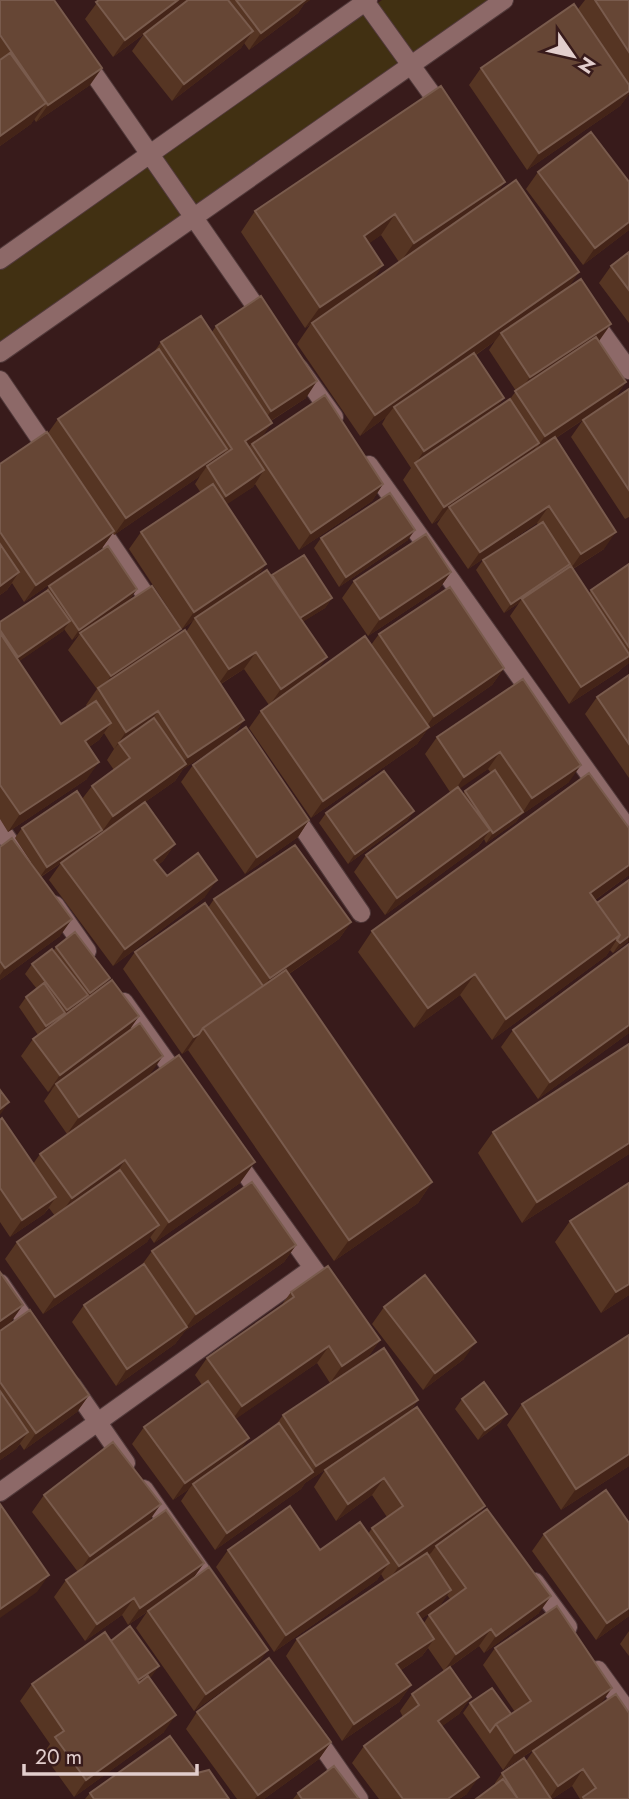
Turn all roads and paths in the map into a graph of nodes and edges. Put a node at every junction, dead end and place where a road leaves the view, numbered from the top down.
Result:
1 (504, 0) edge
2 (366, 1) edge
3 (75, 45) edge
4 (411, 65) junction
5 (451, 121) edge
6 (149, 156) junction
7 (192, 218) junction
8 (0, 260) edge
9 (580, 303) edge
10 (273, 331) edge
11 (0, 353) edge
12 (289, 354) edge
13 (629, 370) edge
14 (0, 380) edge
15 (346, 433) edge
16 (362, 456) edge
17 (63, 473) edge
18 (86, 508) edge
19 (165, 624) edge
20 (282, 797) edge
21 (0, 828) edge
22 (629, 830) edge
23 (361, 913) dead end
24 (96, 964) edge
25 (112, 986) edge
26 (193, 1099) edge
27 (225, 1144) edge
28 (313, 1268) junction
29 (0, 1283) edge
30 (338, 1303) edge
31 (45, 1348) edge
32 (60, 1369) edge
33 (98, 1423) junction
34 (0, 1492) edge
35 (524, 1565) edge
36 (225, 1605) edge
37 (629, 1713) edge
38 (304, 1719) edge
39 (359, 1799) edge

1 - 4 street
2 - 4 street
2 - 6 street
3 - 6 street
4 - 5 street
4 - 7 street
6 - 7 street
6 - 8 street
7 - 10 street
7 - 11 street
9 - 13 street
12 - 15 street
14 - 17 street
16 - 22 street
18 - 19 street
20 - 23 street
21 - 24 street
25 - 26 street
27 - 28 street
28 - 30 street
28 - 33 street
29 - 31 street
32 - 33 street
33 - 34 street
33 - 36 street
35 - 37 street
38 - 39 street

